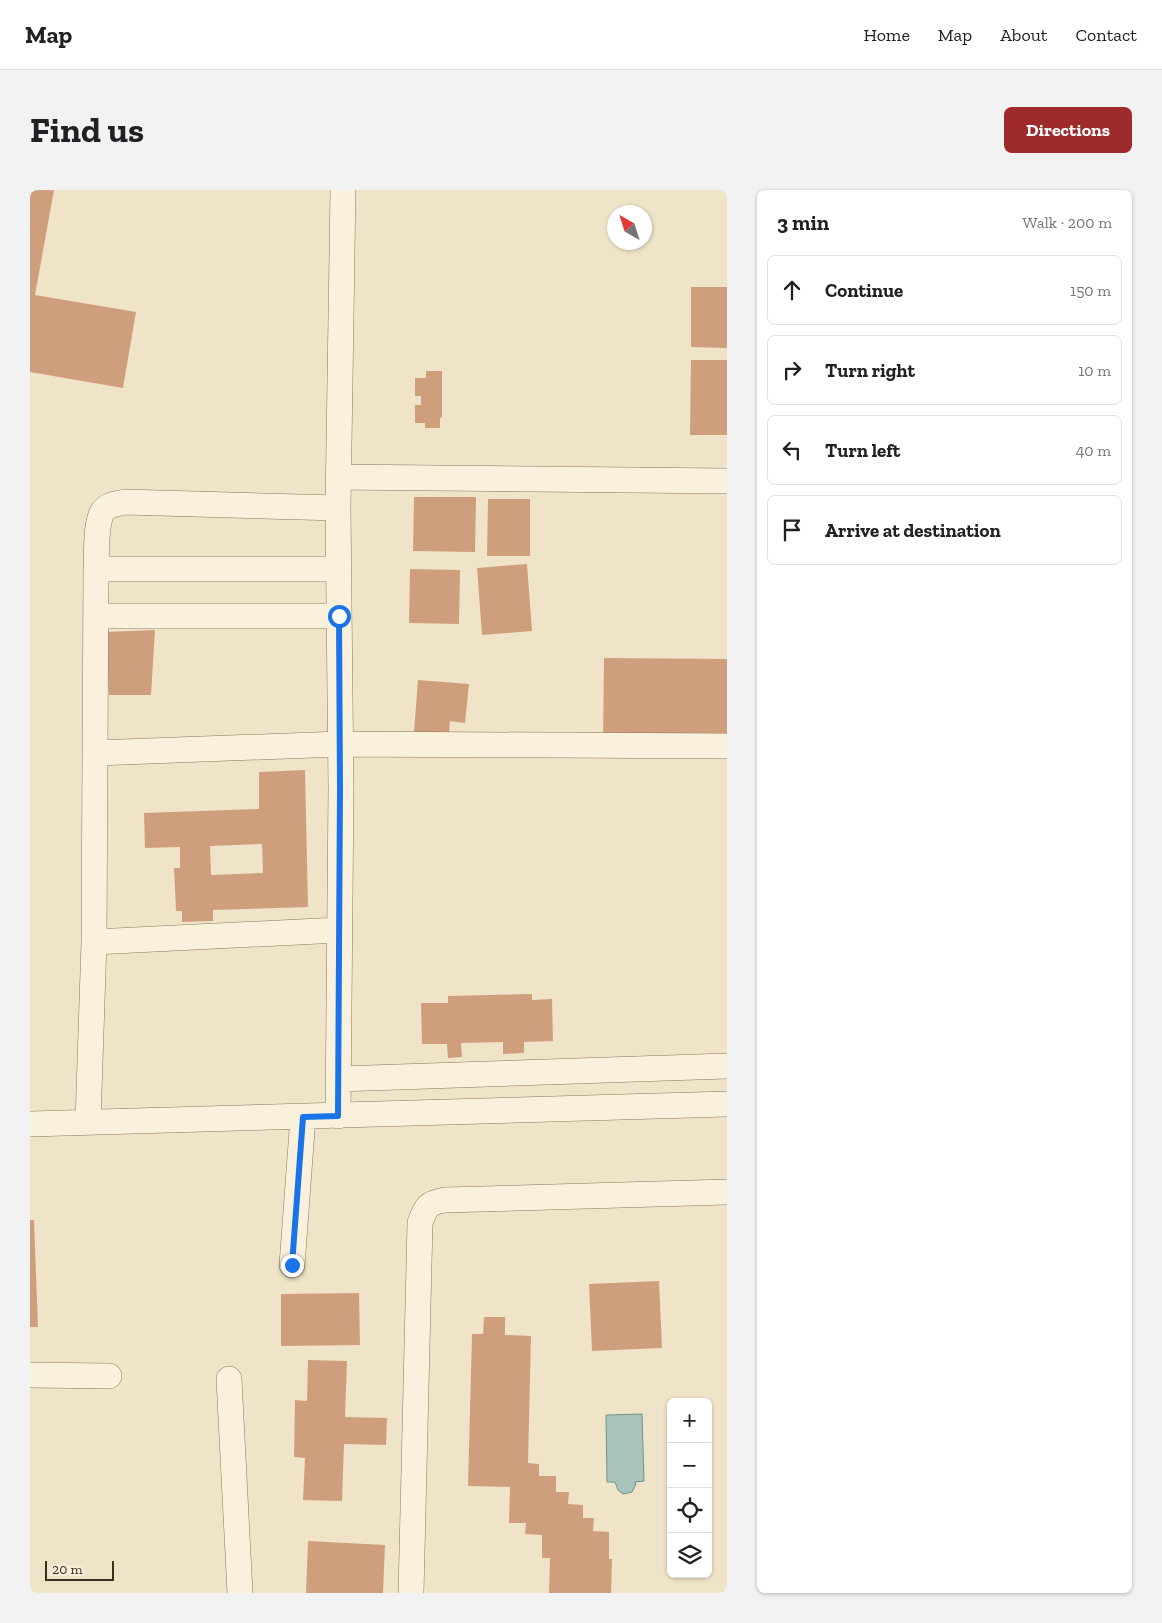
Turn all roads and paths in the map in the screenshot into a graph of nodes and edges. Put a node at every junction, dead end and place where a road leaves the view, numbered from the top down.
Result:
1 (344, 190) edge
2 (338, 477) junction
3 (727, 481) edge
4 (338, 508) junction
5 (338, 569) junction
6 (96, 570) junction
7 (96, 616) junction
8 (339, 616) junction
9 (340, 744) junction
10 (727, 746) edge
11 (95, 753) junction
12 (339, 930) junction
13 (94, 942) junction
14 (727, 1066) edge
15 (338, 1079) junction
16 (727, 1104) edge
17 (338, 1116) junction
18 (303, 1117) junction
19 (88, 1122) junction
20 (30, 1124) edge
21 (727, 1192) edge
22 (292, 1265) dead end
23 (30, 1375) edge
24 (109, 1376) dead end
25 (229, 1379) dead end
26 (240, 1593) edge
27 (411, 1593) edge

1 - 2 street
2 - 3 street
2 - 4 street
4 - 5 street
4 - 6 street
5 - 6 street
5 - 8 street
6 - 7 street
7 - 8 street
7 - 11 street
8 - 9 street
9 - 10 street
9 - 11 street
9 - 12 street
11 - 13 street
12 - 13 street
12 - 15 street
13 - 19 street
14 - 15 street
15 - 17 street
16 - 17 street
17 - 18 street
18 - 19 street
18 - 22 street
19 - 20 street
21 - 27 street
23 - 24 street
25 - 26 street

